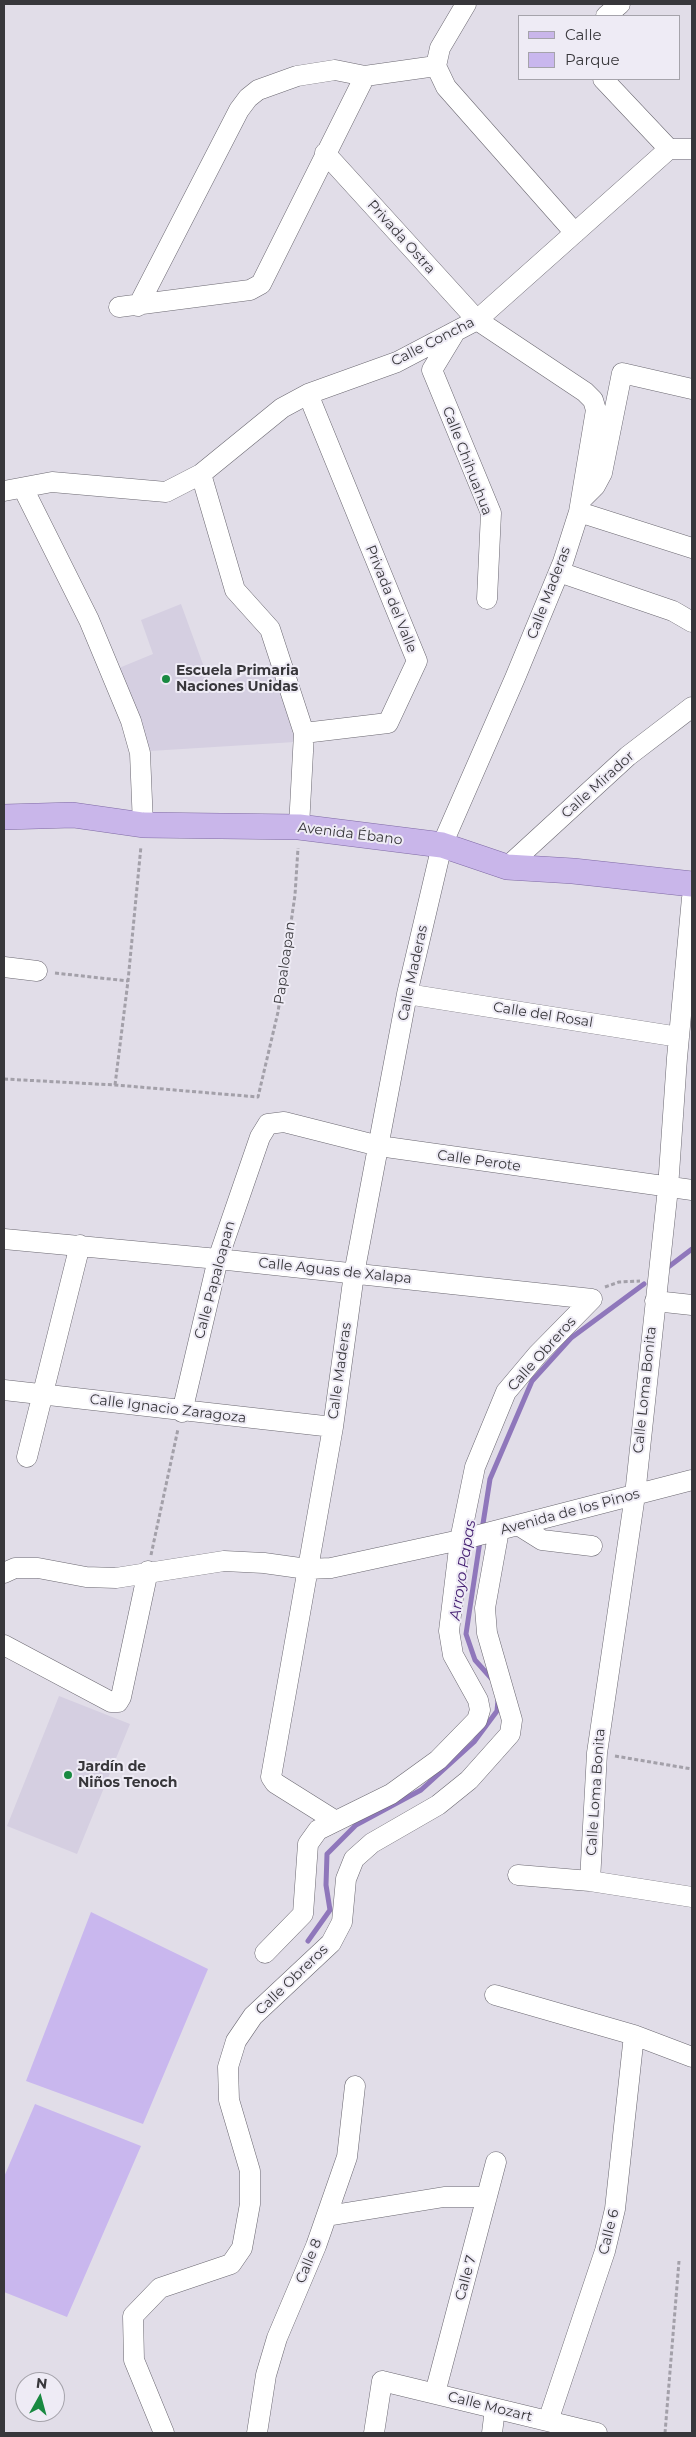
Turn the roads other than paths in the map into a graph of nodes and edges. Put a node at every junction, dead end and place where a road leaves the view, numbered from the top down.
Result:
1 (466, 4) edge
2 (620, 4) edge
3 (607, 15) edge
4 (436, 66) junction
5 (365, 76) junction
6 (603, 80) edge
7 (669, 149) junction
8 (692, 149) edge
9 (325, 153) junction
10 (576, 233) junction
11 (477, 320) junction
12 (455, 332) junction
13 (692, 389) edge
14 (308, 394) junction
15 (593, 400) joint
16 (201, 474) junction
17 (14, 489) edge
18 (580, 506) junction
19 (692, 548) edge
20 (559, 572) junction
21 (486, 598) dead end
22 (692, 622) edge
23 (692, 707) edge
24 (304, 733) junction
25 (4, 817) edge
26 (143, 825) junction
27 (299, 827) junction
28 (442, 845) junction
29 (507, 867) junction
30 (692, 884) edge
31 (692, 898) edge
32 (4, 967) edge
33 (36, 971) road end
34 (407, 994) junction
35 (678, 1037) junction
36 (684, 1059) edge
37 (268, 1124) joint
38 (379, 1146) junction
39 (668, 1188) junction
40 (692, 1190) edge
41 (4, 1239) edge
42 (80, 1245) junction
43 (218, 1259) junction
44 (354, 1274) junction
45 (592, 1299) joint
46 (655, 1301) junction
47 (692, 1305) edge
48 (4, 1390) edge
49 (44, 1395) junction
50 (182, 1412) junction
51 (333, 1427) junction
52 (27, 1456) dead end
53 (692, 1480) edge
54 (635, 1495) junction
55 (518, 1525) junction
56 (479, 1535) junction
57 (592, 1546) dead end
58 (308, 1569) junction
59 (148, 1571) junction
60 (4, 1573) edge
61 (4, 1645) edge
62 (334, 1820) junction
63 (518, 1875) dead end
64 (590, 1881) junction
65 (692, 1897) edge
66 (264, 1952) dead end
67 (494, 1995) dead end
68 (634, 2035) junction
69 (692, 2057) edge
70 (355, 2086) dead end
71 (496, 2162) dead end
72 (487, 2197) junction
73 (327, 2216) junction
74 (435, 2393) junction
75 (495, 2409) junction
76 (548, 2421) junction
77 (164, 2433) edge
78 (257, 2433) edge
79 (374, 2433) edge
80 (492, 2433) edge
81 (597, 2433) edge

1 - 4 street
2 - 3 street
4 - 5 street
4 - 10 street
5 - 9 street
5 - 9 street
6 - 7 street
7 - 8 street
7 - 10 street, Calle Concha
9 - 11 street, Privada Ostra
10 - 11 street, Calle Concha
11 - 12 street, Calle Concha
11 - 15 street, Privada Ostra
12 - 14 street, Calle Concha
12 - 21 street, Calle Chihuahua
13 - 18 street
14 - 16 street, Calle Concha
14 - 24 street, Privada del Valle
15 - 18 street, Calle Maderas
16 - 17 street, Calle Concha
16 - 24 street
17 - 26 street
18 - 19 street
18 - 20 street, Calle Maderas
20 - 22 street
20 - 28 street, Calle Maderas
23 - 29 street, Calle Mirador
24 - 27 street
25 - 26 main road, Avenida Ébano
26 - 27 main road, Avenida Ébano
27 - 28 main road, Avenida Ébano
28 - 29 main road, Avenida Ébano
28 - 34 street, Calle Maderas
29 - 30 main road, Avenida Ébano
31 - 35 street, Calle Loma Bonita
32 - 33 street
34 - 35 street, Calle del Rosal
34 - 38 street, Calle Maderas
35 - 36 street, Calle Loma Bonita
36 - 39 street, Calle Loma Bonita
37 - 38 street, Calle Perote
37 - 43 street, Calle Papaloapan
38 - 39 street, Calle Perote
38 - 44 street, Calle Maderas
39 - 40 street, Calle Perote
39 - 46 street, Calle Loma Bonita
41 - 42 street, Calle Aguas de Xalapa
42 - 43 street, Calle Aguas de Xalapa
42 - 49 street
43 - 44 street, Calle Aguas de Xalapa
43 - 50 street, Calle Papaloapan
44 - 45 street, Calle Aguas de Xalapa
44 - 51 street, Calle Maderas
45 - 56 street, Calle Obreros
46 - 47 street
46 - 54 street, Calle Loma Bonita
48 - 49 street, Calle Ignacio Zaragoza
49 - 50 street, Calle Ignacio Zaragoza
49 - 52 street
50 - 51 street, Calle Ignacio Zaragoza
51 - 58 street, Calle Maderas
53 - 54 street, Avenida de los Pinos
54 - 55 street, Avenida de los Pinos
54 - 64 street, Calle Loma Bonita
55 - 56 street, Avenida de los Pinos
55 - 57 street
56 - 58 street, Avenida de los Pinos
56 - 62 street, Calle Obreros
56 - 77 street, Calle Obreros
58 - 59 street, Avenida de los Pinos
58 - 62 street, Calle Maderas
59 - 60 street, Avenida de los Pinos
59 - 61 street
62 - 66 street, Calle Obreros
63 - 64 street
64 - 65 street
67 - 68 street
68 - 69 street
68 - 76 street, Calle 6
70 - 73 street, Calle 8
71 - 72 street, Calle 7
72 - 73 street
72 - 74 street, Calle 7
73 - 78 street, Calle 8
74 - 75 street, Calle Mozart
74 - 79 street, Calle Mozart
75 - 76 street, Calle Mozart
75 - 80 street
76 - 81 street, Calle Mozart

